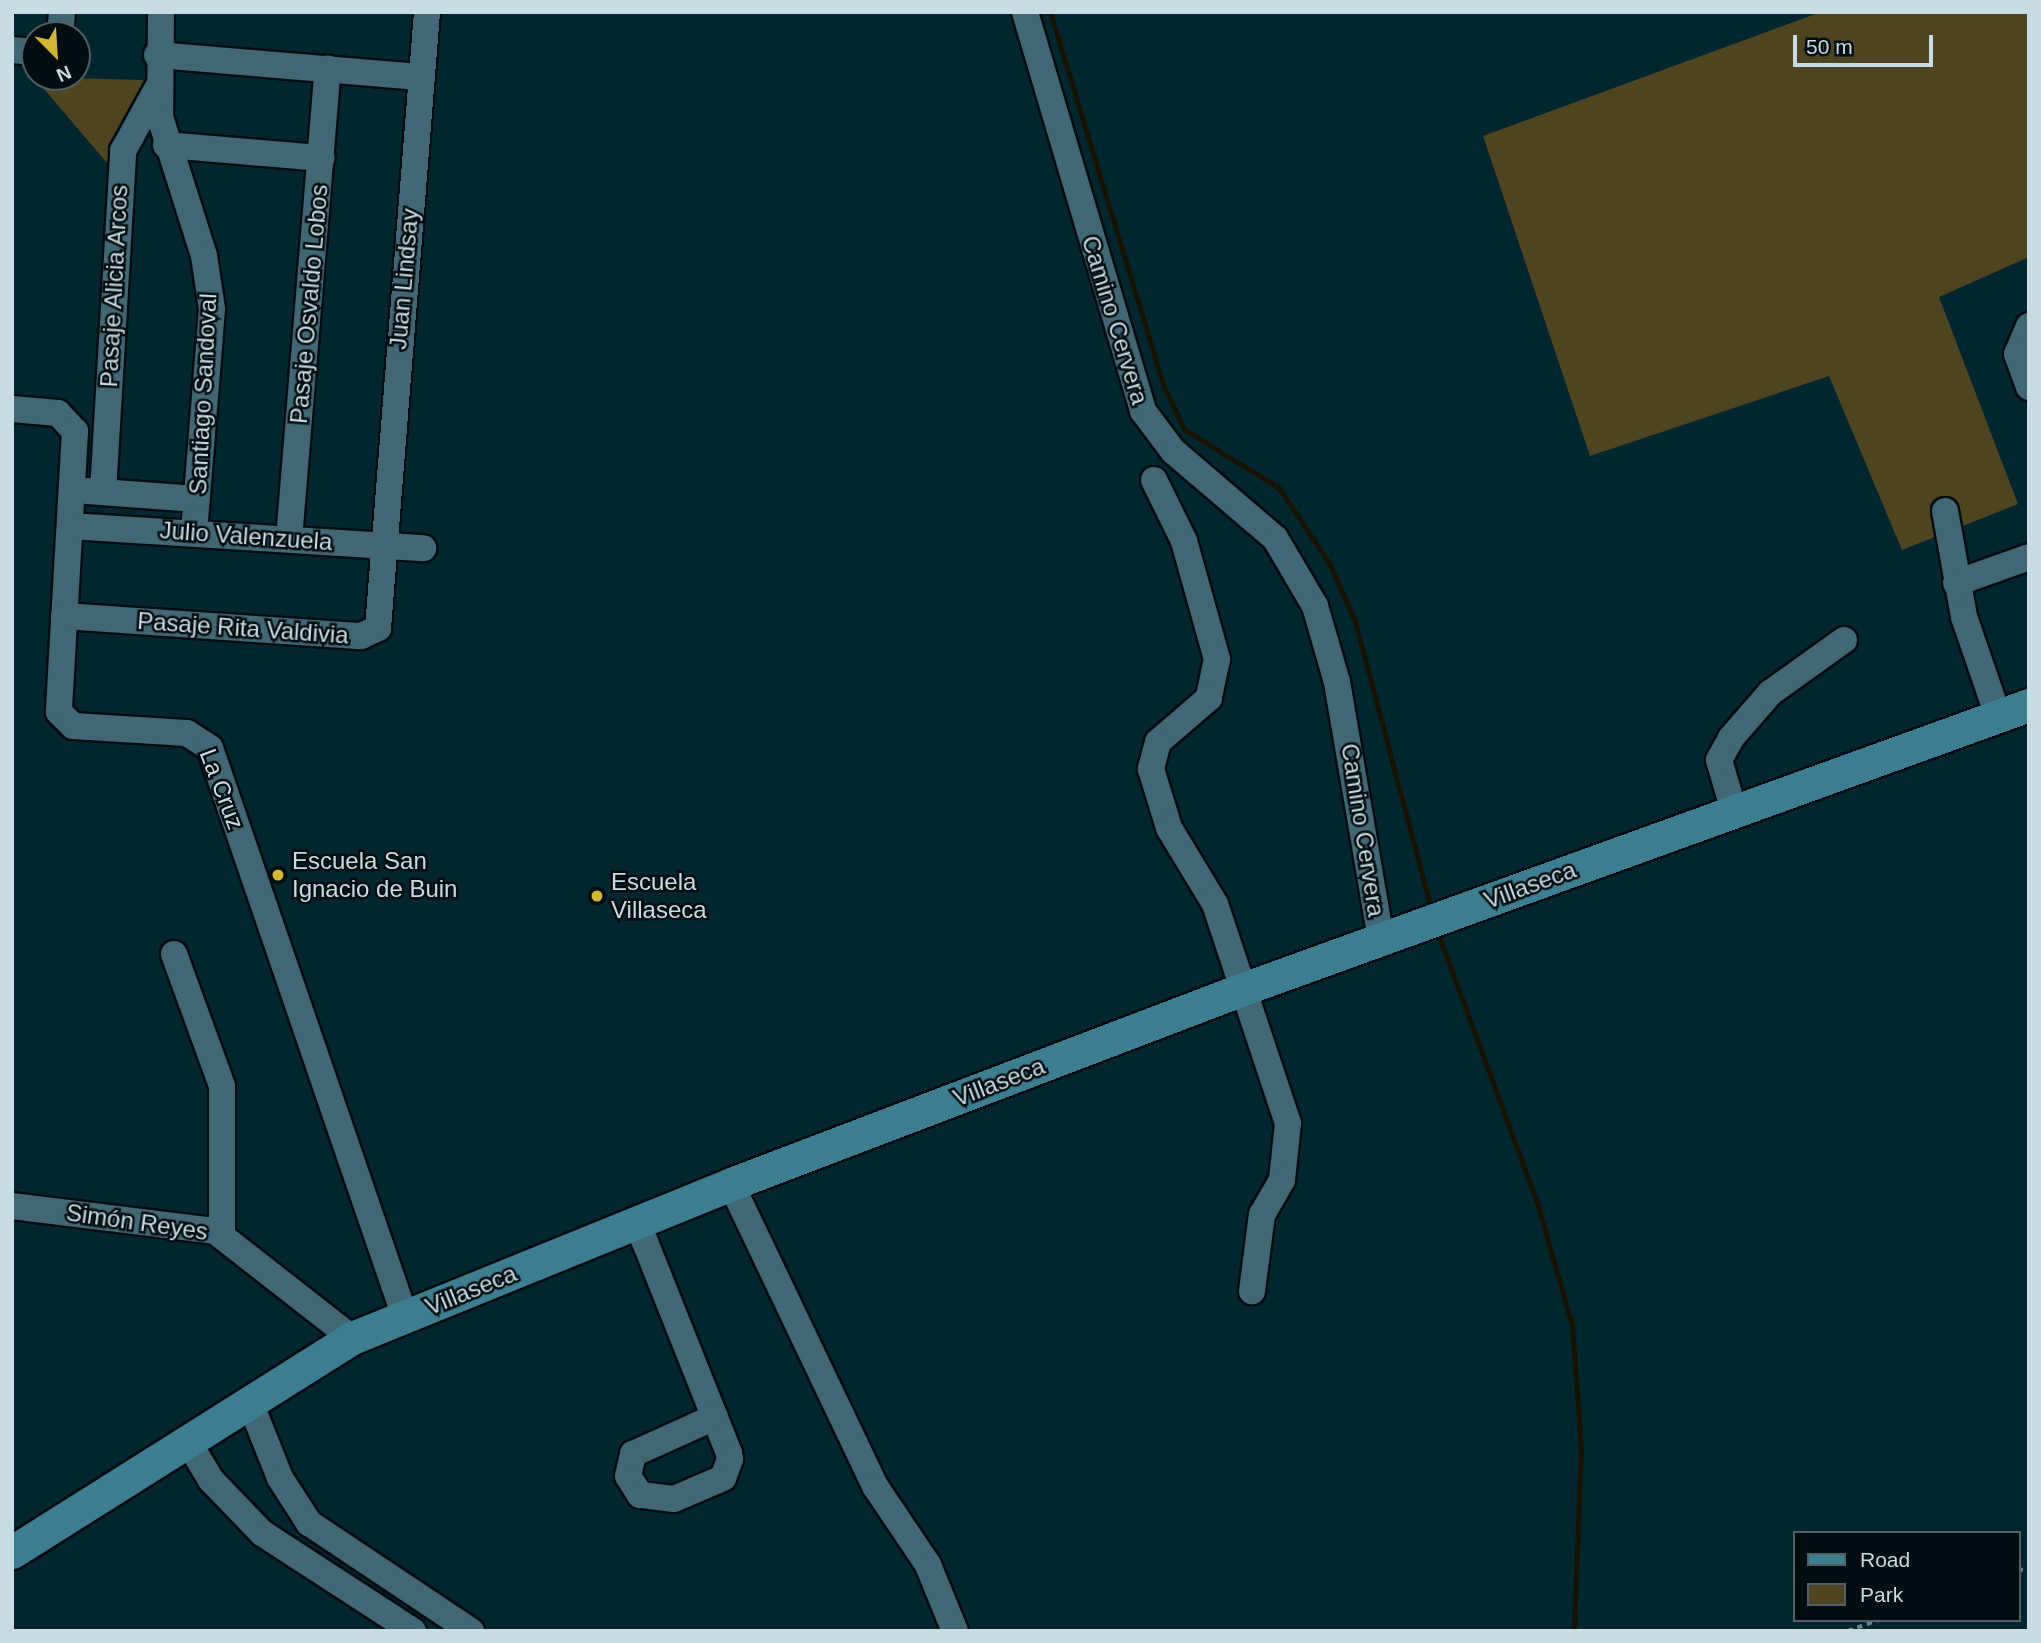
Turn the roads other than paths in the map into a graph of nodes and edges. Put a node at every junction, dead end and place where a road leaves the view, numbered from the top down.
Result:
1 (161, 12) edge
2 (427, 12) edge
3 (1025, 12) edge
4 (157, 55) junction
5 (328, 69) junction
6 (421, 77) junction
7 (157, 89) junction
8 (166, 145) junction
9 (321, 158) junction
10 (2029, 326) edge
11 (2029, 387) edge
12 (12, 409) edge
13 (1154, 480) dead end
14 (72, 490) junction
15 (103, 492) junction
16 (197, 499) junction
17 (1945, 511) dead end
18 (70, 526) junction
19 (194, 532) junction
20 (289, 539) junction
21 (381, 545) junction
22 (423, 548) dead end
23 (2029, 557) edge
24 (1956, 583) junction
25 (64, 616) junction
26 (1844, 640) dead end
27 (2013, 710) edge
28 (1734, 811) junction
29 (1381, 939) junction
30 (174, 954) dead end
31 (1243, 989) junction
32 (731, 1184) junction
33 (12, 1206) edge
34 (636, 1222) junction
35 (222, 1234) junction
36 (1252, 1291) dead end
37 (405, 1317) junction
38 (352, 1338) junction
39 (249, 1401) junction
40 (715, 1417) dead end
41 (187, 1440) junction
42 (12, 1552) edge
43 (413, 1631) edge
44 (471, 1631) edge
45 (956, 1631) edge

1 - 4 street, Santiago Sandoval
2 - 6 street, Juan Lindsay
3 - 29 street, Camino Cervera
4 - 5 street
4 - 7 street, Santiago Sandoval
5 - 6 street
5 - 9 street, Pasaje Osvaldo Lobos
6 - 21 street, Juan Lindsay
7 - 8 street, Santiago Sandoval
7 - 15 street, Pasaje Alicia Arcos
8 - 9 street
8 - 16 street, Santiago Sandoval
9 - 20 street, Pasaje Osvaldo Lobos
10 - 11 street
12 - 14 street, La Cruz
13 - 31 street
14 - 15 street, Julio Valenzuela
14 - 18 street, La Cruz
15 - 16 street, Julio Valenzuela
16 - 19 street, Santiago Sandoval
17 - 24 street
18 - 19 street, Julio Valenzuela
18 - 25 street, La Cruz
19 - 20 street, Julio Valenzuela
20 - 21 street, Julio Valenzuela
21 - 22 street, Julio Valenzuela
21 - 25 street, Pasaje Rita Valdivia
23 - 24 street
24 - 27 street
25 - 37 street, La Cruz
26 - 28 street
27 - 28 main road, Villaseca
28 - 29 main road, Villaseca
29 - 31 main road, Villaseca
30 - 35 street
31 - 32 main road, Villaseca
31 - 36 street
32 - 34 main road, Villaseca
32 - 45 street
33 - 35 street, Simón Reyes
34 - 37 main road, Villaseca
34 - 40 street
35 - 38 street, Simón Reyes
37 - 38 main road, Villaseca
38 - 39 main road, Villaseca
39 - 41 main road, Villaseca
39 - 44 street
41 - 42 main road, Villaseca
41 - 43 street

